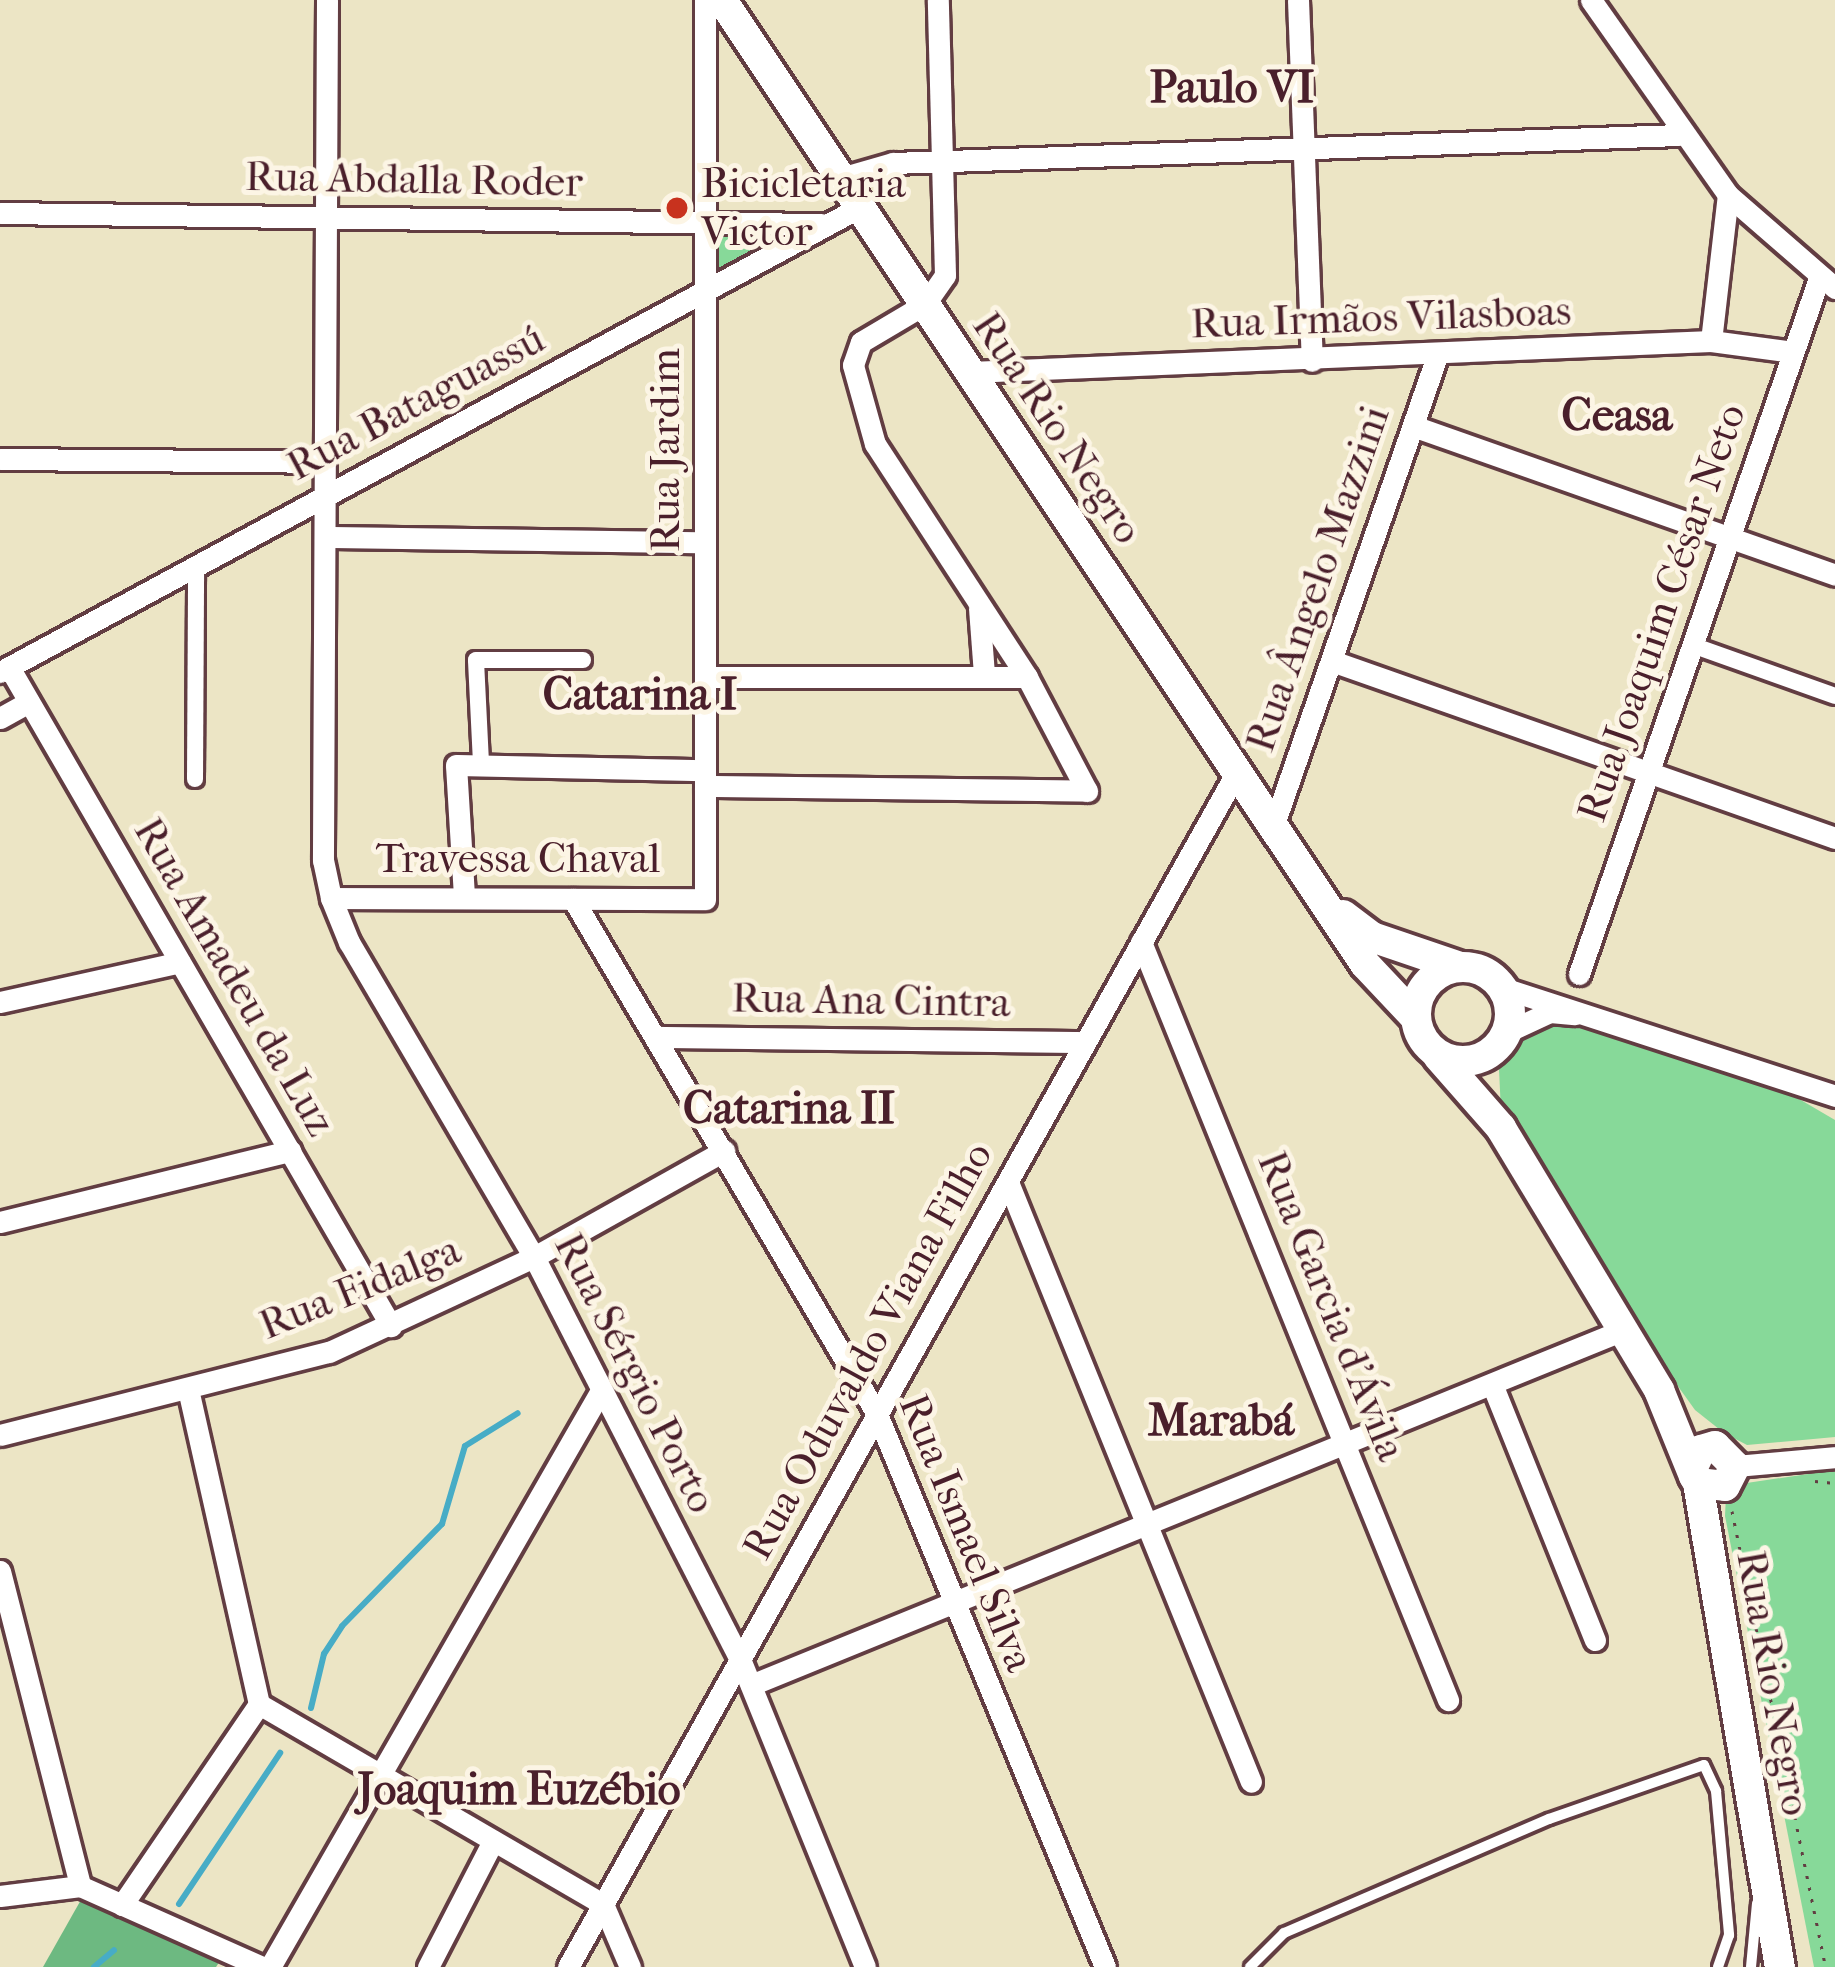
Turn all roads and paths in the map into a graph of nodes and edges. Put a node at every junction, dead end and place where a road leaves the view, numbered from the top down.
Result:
1 (327, 0) edge
2 (691, 0) edge
3 (705, 0) edge
4 (722, 0) edge
5 (938, 0) edge
6 (1298, 0) edge
7 (1591, 0) edge
8 (1679, 135) junction
9 (1304, 148) junction
10 (944, 161) junction
11 (841, 178) junction
12 (1728, 195) junction
13 (860, 207) junction
14 (0, 213) edge
15 (326, 218) junction
16 (705, 223) junction
17 (827, 224) junction
18 (1827, 283) edge
19 (705, 290) junction
20 (925, 304) junction
21 (1711, 341) junction
22 (1793, 352) junction
23 (1437, 356) junction
24 (1312, 361) junction
25 (970, 372) junction
26 (1413, 426) junction
27 (0, 459) edge
28 (325, 463) junction
29 (325, 496) junction
30 (325, 537) junction
31 (1729, 538) junction
32 (705, 542) junction
33 (196, 566) junction
34 (1835, 575) edge
35 (979, 601) junction
36 (1692, 645) junction
37 (583, 660) dead end
38 (1332, 661) junction
39 (4, 670) edge
40 (984, 675) junction
41 (1027, 676) junction
42 (705, 677) junction
43 (1835, 696) edge
44 (29, 702) junction
45 (0, 718) edge
46 (481, 764) junction
47 (1648, 772) junction
48 (1236, 773) junction
49 (705, 778) junction
50 (195, 779) dead end
51 (1273, 826) junction
52 (1835, 838) edge
53 (464, 896) junction
54 (331, 898) junction
55 (573, 899) junction
56 (705, 899) joint
57 (1324, 900) junction
58 (1141, 942) junction
59 (180, 962) junction
60 (1457, 966) junction
61 (1579, 974) dead end
62 (1503, 988) junction
63 (0, 1002) edge
64 (1414, 1016) junction
65 (1606, 1016) junction
66 (656, 1037) junction
67 (1503, 1040) junction
68 (1085, 1042) junction
69 (1438, 1056) junction
70 (1795, 1085) junction
71 (1835, 1096) edge
72 (1835, 1109) edge
73 (1501, 1128) junction
74 (290, 1151) junction
75 (724, 1151) junction
76 (1008, 1181) junction
77 (0, 1222) edge
78 (533, 1257) junction
79 (391, 1326) junction
80 (1623, 1330) junction
81 (1492, 1384) junction
82 (188, 1390) junction
83 (599, 1394) junction
84 (877, 1414) junction
85 (0, 1435) edge
86 (1345, 1444) junction
87 (1835, 1457) edge
88 (1716, 1474) junction
89 (1800, 1480) dead end
90 (1835, 1483) edge
91 (1147, 1524) junction
92 (0, 1571) edge
93 (953, 1603) junction
94 (1595, 1640) dead end
95 (9, 1643) edge
96 (740, 1659) junction
97 (751, 1684) junction
98 (1448, 1700) dead end
99 (259, 1704) junction
100 (381, 1777) junction
101 (1251, 1782) dead end
102 (494, 1841) junction
103 (1758, 1852) junction
104 (80, 1886) junction
105 (0, 1897) edge
106 (603, 1904) junction
107 (122, 1905) junction
108 (266, 1967) edge
109 (428, 1967) edge
110 (568, 1967) edge
111 (629, 1967) edge
112 (865, 1967) edge
113 (1105, 1967) edge
114 (1250, 1967) edge
115 (1718, 1967) edge
116 (1751, 1967) edge
117 (1780, 1967) edge
118 (1798, 1967) edge
119 (1826, 1967) edge

1 - 15 street, Rua Sérgio Porto
2 - 3 street
3 - 16 street, Rua Jardim
4 - 11 main road, Rua Rio Negro
5 - 10 street
6 - 9 street
7 - 8 street
8 - 9 street
8 - 12 street
9 - 10 street
9 - 24 street
10 - 11 street
10 - 20 street
11 - 13 main road, Rua Rio Negro
12 - 18 street
12 - 21 street
13 - 17 street, Rua Bataguassú
13 - 20 main road, Rua Rio Negro
14 - 15 street, Rua Abdalla Roder
15 - 16 street, Rua Abdalla Roder
15 - 28 street, Rua Sérgio Porto
16 - 17 street, Rua Abdalla Roder
16 - 19 street, Rua Jardim
17 - 19 street, Rua Bataguassú
18 - 22 street, Rua Joaquim César Neto
19 - 29 street, Rua Bataguassú
19 - 32 street, Rua Jardim
20 - 25 main road, Rua Rio Negro
20 - 35 street
21 - 22 street, Rua Irmãos Vilasboas
21 - 23 street, Rua Irmãos Vilasboas
22 - 31 street, Rua Joaquim César Neto
23 - 24 street, Rua Irmãos Vilasboas
23 - 26 street, Rua Ângelo Mazzini
24 - 25 street, Rua Irmãos Vilasboas
25 - 48 main road, Rua Rio Negro
26 - 31 street
26 - 38 street, Rua Ângelo Mazzini
27 - 28 street
28 - 29 street, Rua Sérgio Porto
29 - 30 street, Rua Sérgio Porto
29 - 33 street, Rua Bataguassú
30 - 32 street
30 - 54 street, Rua Sérgio Porto
31 - 34 street
31 - 36 street, Rua Joaquim César Neto
32 - 42 street, Rua Jardim
33 - 39 street, Rua Bataguassú
33 - 50 street
35 - 40 street
35 - 41 street
36 - 43 street
36 - 47 street, Rua Joaquim César Neto
37 - 46 street
38 - 47 street
38 - 51 street, Rua Ângelo Mazzini
39 - 44 street, Rua Amadeu da Luz
40 - 41 street
40 - 42 street
41 - 49 street
42 - 49 street, Rua Jardim
44 - 45 street
44 - 59 street, Rua Amadeu da Luz
46 - 49 street
46 - 53 street
47 - 52 street
47 - 61 street, Rua Joaquim César Neto
48 - 51 main road, Rua Rio Negro
48 - 58 street, Rua Oduvaldo Viana Filho
49 - 56 street, Rua Jardim
51 - 57 main road, Rua Rio Negro
53 - 54 street, Travessa Chaval
53 - 55 street, Travessa Chaval
54 - 78 street, Rua Sérgio Porto
55 - 56 street, Travessa Chaval
55 - 66 street, Rua Ismael Silva
57 - 60 main road, Rua Rio Negro
57 - 64 main road, Rua Rio Negro
58 - 68 street, Rua Oduvaldo Viana Filho
58 - 86 street, Rua Garcia d'Ávila
59 - 63 street
59 - 74 street, Rua Amadeu da Luz
60 - 62 main road
60 - 64 main road
62 - 65 street
62 - 67 main road
64 - 69 main road
65 - 67 street
65 - 70 street
66 - 68 street, Rua Ana Cintra
66 - 75 street, Rua Ismael Silva
67 - 69 main road
67 - 73 main road
68 - 76 street, Rua Oduvaldo Viana Filho
69 - 73 main road
70 - 71 street
70 - 72 street
73 - 80 main road
74 - 77 street
74 - 79 street, Rua Amadeu da Luz
75 - 78 street, Rua Fidalga
75 - 84 street, Rua Ismael Silva
76 - 84 street, Rua Oduvaldo Viana Filho
76 - 91 street
78 - 79 street, Rua Fidalga
78 - 83 street, Rua Sérgio Porto
79 - 82 street, Rua Fidalga
80 - 81 street
80 - 88 main road
81 - 86 street
81 - 94 street
82 - 85 street, Rua Fidalga
82 - 99 street
83 - 96 street, Rua Sérgio Porto
83 - 100 street
84 - 93 street, Rua Ismael Silva
84 - 96 street, Rua Oduvaldo Viana Filho
86 - 91 street
86 - 98 street, Rua Garcia d'Ávila
87 - 88 street
88 - 103 main road, Rua Rio Negro
88 - 118 main road, Rua Rio Negro
88 - 119 path
89 - 90 path
91 - 93 street
91 - 101 street
92 - 95 street
93 - 97 street
93 - 113 street, Rua Ismael Silva
95 - 104 street
96 - 97 street, Rua Sérgio Porto
96 - 106 street, Rua Oduvaldo Viana Filho
97 - 112 street, Rua Sérgio Porto
99 - 100 street
99 - 107 street
100 - 102 street
100 - 108 street
102 - 106 street
102 - 109 street
103 - 116 lane
103 - 117 main road, Rua Rio Negro
104 - 105 street
104 - 107 street
106 - 110 street, Rua Oduvaldo Viana Filho
106 - 111 street
107 - 108 street
114 - 115 lane

